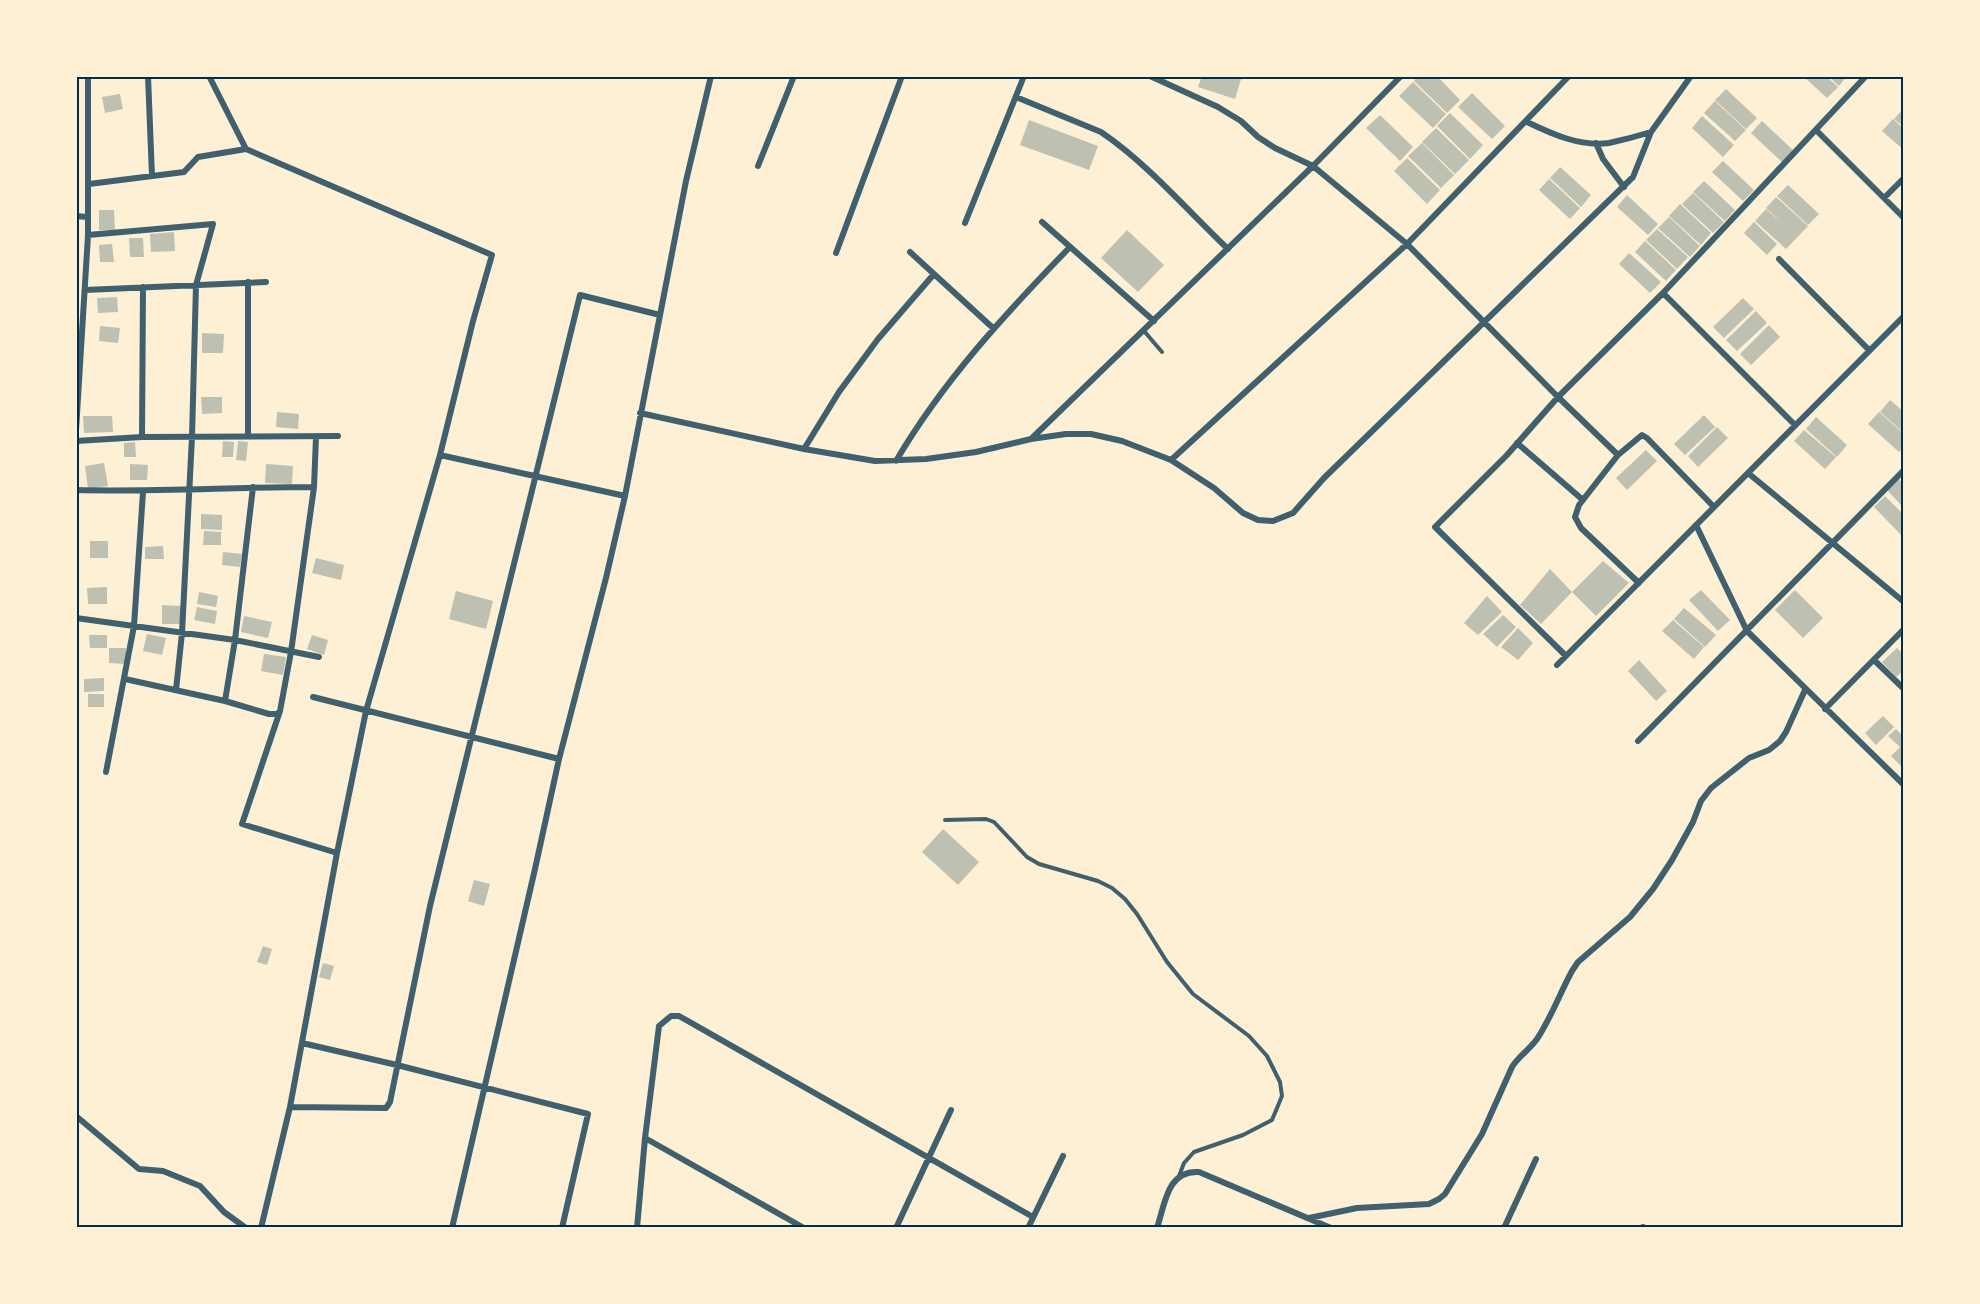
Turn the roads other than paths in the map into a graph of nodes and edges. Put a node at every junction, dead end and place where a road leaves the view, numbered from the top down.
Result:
1 (88, 76) edge
2 (148, 76) edge
3 (209, 76) edge
4 (711, 76) edge
5 (794, 76) edge
6 (902, 76) edge
7 (1024, 76) edge
8 (1150, 76) edge
9 (1401, 76) edge
10 (1569, 76) edge
11 (1679, 76) edge
12 (1866, 76) edge
13 (1689, 78) edge
14 (1016, 97) junction
15 (1527, 122) junction
16 (1816, 130) junction
17 (1651, 132) junction
18 (1596, 143) junction
19 (246, 149) junction
20 (758, 166) dead end
21 (1313, 166) junction
22 (152, 176) junction
23 (1904, 178) edge
24 (89, 184) junction
25 (1624, 187) junction
26 (1884, 198) junction
27 (76, 216) edge
28 (87, 217) junction
29 (1904, 218) edge
30 (1042, 222) dead end
31 (966, 223) dead end
32 (88, 235) junction
33 (1407, 244) junction
34 (1070, 247) junction
35 (1228, 249) junction
36 (910, 252) dead end
37 (836, 253) dead end
38 (1779, 259) dead end
39 (934, 274) junction
40 (248, 282) junction
41 (266, 282) dead end
42 (196, 285) junction
43 (143, 287) junction
44 (85, 290) junction
45 (1663, 292) junction
46 (660, 315) junction
47 (1904, 316) edge
48 (1154, 321) junction
49 (1485, 321) junction
50 (993, 328) junction
51 (1144, 331) junction
52 (1869, 350) junction
53 (1162, 352) dead end
54 (78, 367) edge
55 (1558, 398) junction
56 (640, 413) junction
57 (1795, 425) junction
58 (76, 430) edge
59 (248, 436) junction
60 (338, 436) dead end
61 (142, 437) junction
62 (192, 437) junction
63 (316, 437) junction
64 (1031, 439) junction
65 (76, 441) edge
66 (1517, 444) junction
67 (804, 449) junction
68 (440, 455) junction
69 (1618, 455) junction
70 (896, 460) junction
71 (1171, 460) junction
72 (1904, 470) edge
73 (1748, 473) junction
74 (534, 475) junction
75 (253, 487) junction
76 (314, 487) junction
77 (189, 489) junction
78 (76, 490) edge
79 (143, 492) junction
80 (625, 496) junction
81 (1583, 500) junction
82 (1714, 507) junction
83 (1696, 525) junction
84 (1833, 542) junction
85 (1639, 583) junction
86 (1904, 602) edge
87 (76, 618) edge
88 (134, 626) junction
89 (1904, 629) edge
90 (1747, 631) junction
91 (182, 633) junction
92 (235, 640) junction
93 (291, 652) junction
94 (1565, 655) junction
95 (319, 657) dead end
96 (1874, 660) junction
97 (1557, 665) dead end
98 (125, 679) junction
99 (1904, 689) edge
100 (176, 690) junction
101 (1805, 690) junction
102 (313, 697) dead end
103 (225, 701) junction
104 (1824, 709) junction
105 (280, 711) junction
106 (366, 711) junction
107 (471, 737) junction
108 (1638, 741) dead end
109 (559, 759) junction
110 (106, 771) dead end
111 (1904, 785) edge
112 (945, 820) dead end
113 (337, 853) junction
114 (302, 1043) junction
115 (397, 1065) junction
116 (484, 1088) junction
117 (290, 1107) junction
118 (951, 1110) dead end
119 (76, 1116) edge
120 (645, 1137) junction
121 (1063, 1156) dead end
122 (928, 1157) junction
123 (1536, 1159) dead end
124 (1179, 1176) junction
125 (1033, 1217) junction
126 (1309, 1218) junction
127 (246, 1227) edge
128 (261, 1227) edge
129 (452, 1227) edge
130 (562, 1227) edge
131 (637, 1227) edge
132 (804, 1227) edge
133 (896, 1227) edge
134 (1028, 1227) edge
135 (1157, 1227) edge
136 (1331, 1227) edge
137 (1504, 1227) edge

1 - 24 street
2 - 22 street
3 - 19 street
4 - 46 street
5 - 20 street
6 - 37 street
7 - 14 street
8 - 21 street
9 - 21 street
10 - 15 street
11 - 13 street
12 - 16 street
13 - 17 street
14 - 31 street
14 - 35 street
15 - 18 street
15 - 33 street
16 - 26 street
16 - 45 street
17 - 18 street
17 - 25 street
18 - 25 street
19 - 22 street
19 - 68 street
21 - 33 street
21 - 35 street
22 - 24 street
23 - 26 street
24 - 28 street
25 - 49 street
26 - 29 street
27 - 28 street
28 - 32 street
30 - 34 street
32 - 42 street
32 - 44 street
33 - 49 street
33 - 71 street
34 - 48 street
34 - 50 street
35 - 48 street
36 - 39 street
38 - 52 street
39 - 50 street
39 - 67 street
40 - 41 street
40 - 42 street
40 - 59 street
42 - 43 street
42 - 62 street
43 - 44 street
43 - 61 street
44 - 54 street
45 - 55 street
45 - 57 street
46 - 56 street
46 - 74 street
47 - 52 street
48 - 51 street
49 - 55 street
49 - 71 street
50 - 70 street
51 - 53 lane
51 - 64 street
52 - 57 street
54 - 58 street
55 - 66 street
55 - 69 street
56 - 67 street
56 - 80 street
57 - 73 street
59 - 62 street
59 - 63 street
60 - 63 street
61 - 62 street
61 - 65 street
62 - 77 street
63 - 76 street
64 - 70 street
64 - 71 street
66 - 81 street
66 - 94 street
67 - 70 street
68 - 74 street
68 - 106 street
69 - 81 street
69 - 82 street
72 - 84 street
73 - 82 street
73 - 84 street
74 - 80 street
74 - 107 street
75 - 76 street
75 - 77 street
75 - 92 street
76 - 93 street
77 - 79 street
77 - 91 street
78 - 79 street
79 - 88 street
80 - 109 street
81 - 85 street
82 - 83 street
83 - 85 street
83 - 90 street
84 - 86 street
84 - 90 street
85 - 94 street
87 - 88 street
88 - 91 street
88 - 98 street
89 - 96 street
90 - 101 street
90 - 108 street
91 - 92 street
91 - 100 street
92 - 93 street
92 - 103 street
93 - 95 street
93 - 105 street
94 - 97 street
96 - 99 street
96 - 104 street
98 - 100 street
98 - 110 street
100 - 103 street
101 - 104 street
101 - 126 street
102 - 106 street
103 - 105 street
104 - 111 street
105 - 113 street
106 - 107 street
106 - 113 street
107 - 109 street
107 - 115 street
109 - 116 street
112 - 124 lane
113 - 114 street
114 - 115 street
114 - 117 street
115 - 116 street
115 - 117 street
116 - 129 street
116 - 130 street
117 - 128 street
118 - 122 street
119 - 127 street
120 - 122 street
120 - 131 street
120 - 132 street
121 - 125 street
122 - 125 street
122 - 133 street
123 - 137 street
124 - 126 street
124 - 135 street
125 - 134 street
126 - 136 street

